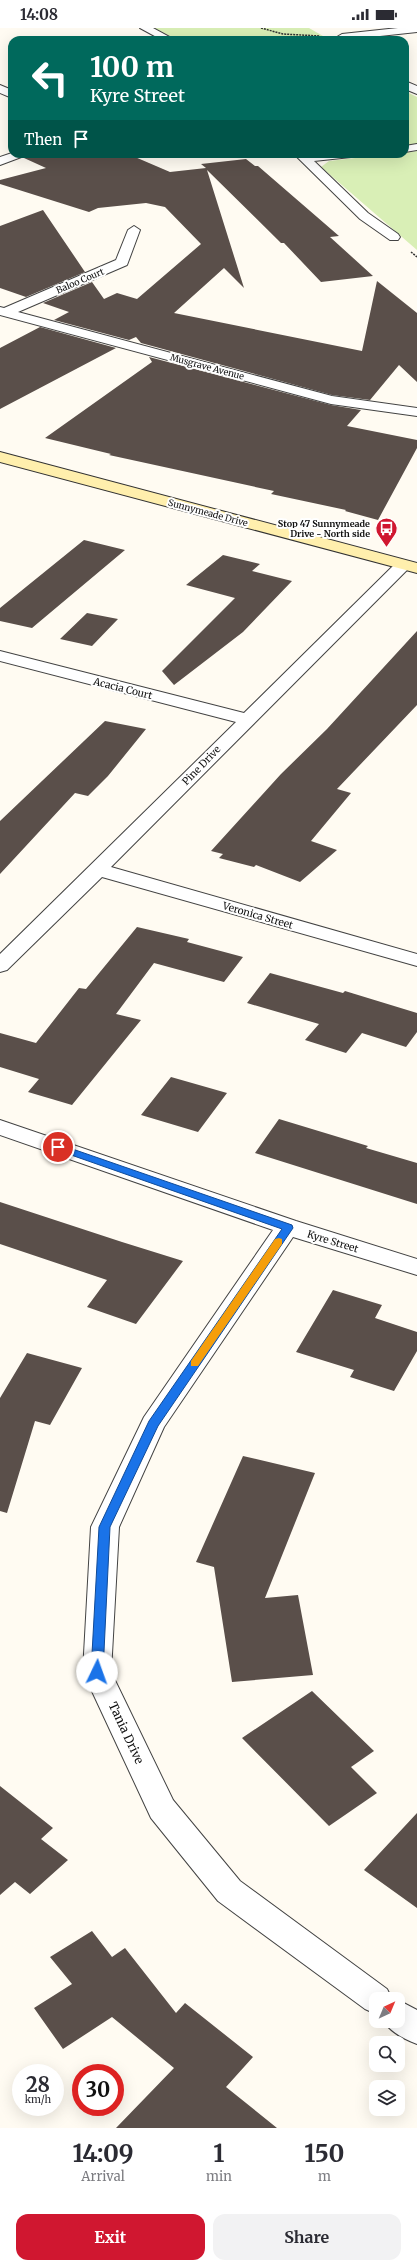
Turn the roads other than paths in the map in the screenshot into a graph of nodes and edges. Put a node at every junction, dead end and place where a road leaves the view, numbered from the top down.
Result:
1 (145, 28) edge
2 (417, 29) edge
3 (162, 36) edge
4 (360, 36) edge
5 (304, 158) edge
6 (134, 230) dead end
7 (394, 237) dead end
8 (3, 312) edge
9 (417, 412) edge
10 (0, 457) edge
11 (410, 566) edge
12 (0, 656) edge
13 (246, 719) junction
14 (99, 870) junction
15 (417, 960) edge
16 (0, 966) edge
17 (0, 1127) edge
18 (288, 1228) junction
19 (417, 1266) edge
20 (369, 1994) edge
21 (405, 2020) edge
22 (417, 2029) edge

1 - 3 street
2 - 4 street
5 - 7 street
6 - 8 street, Baloo Court
8 - 9 street, Musgrave Avenue
10 - 11 street, Sunnymeade Drive
11 - 13 street, Pine Drive
12 - 13 street, Acacia Court
13 - 14 street, Pine Drive
14 - 15 street, Veronica Street
14 - 16 street, Pine Drive
17 - 18 street, Kyre Street
18 - 19 street, Kyre Street
18 - 20 street, Tania Drive
21 - 22 street

